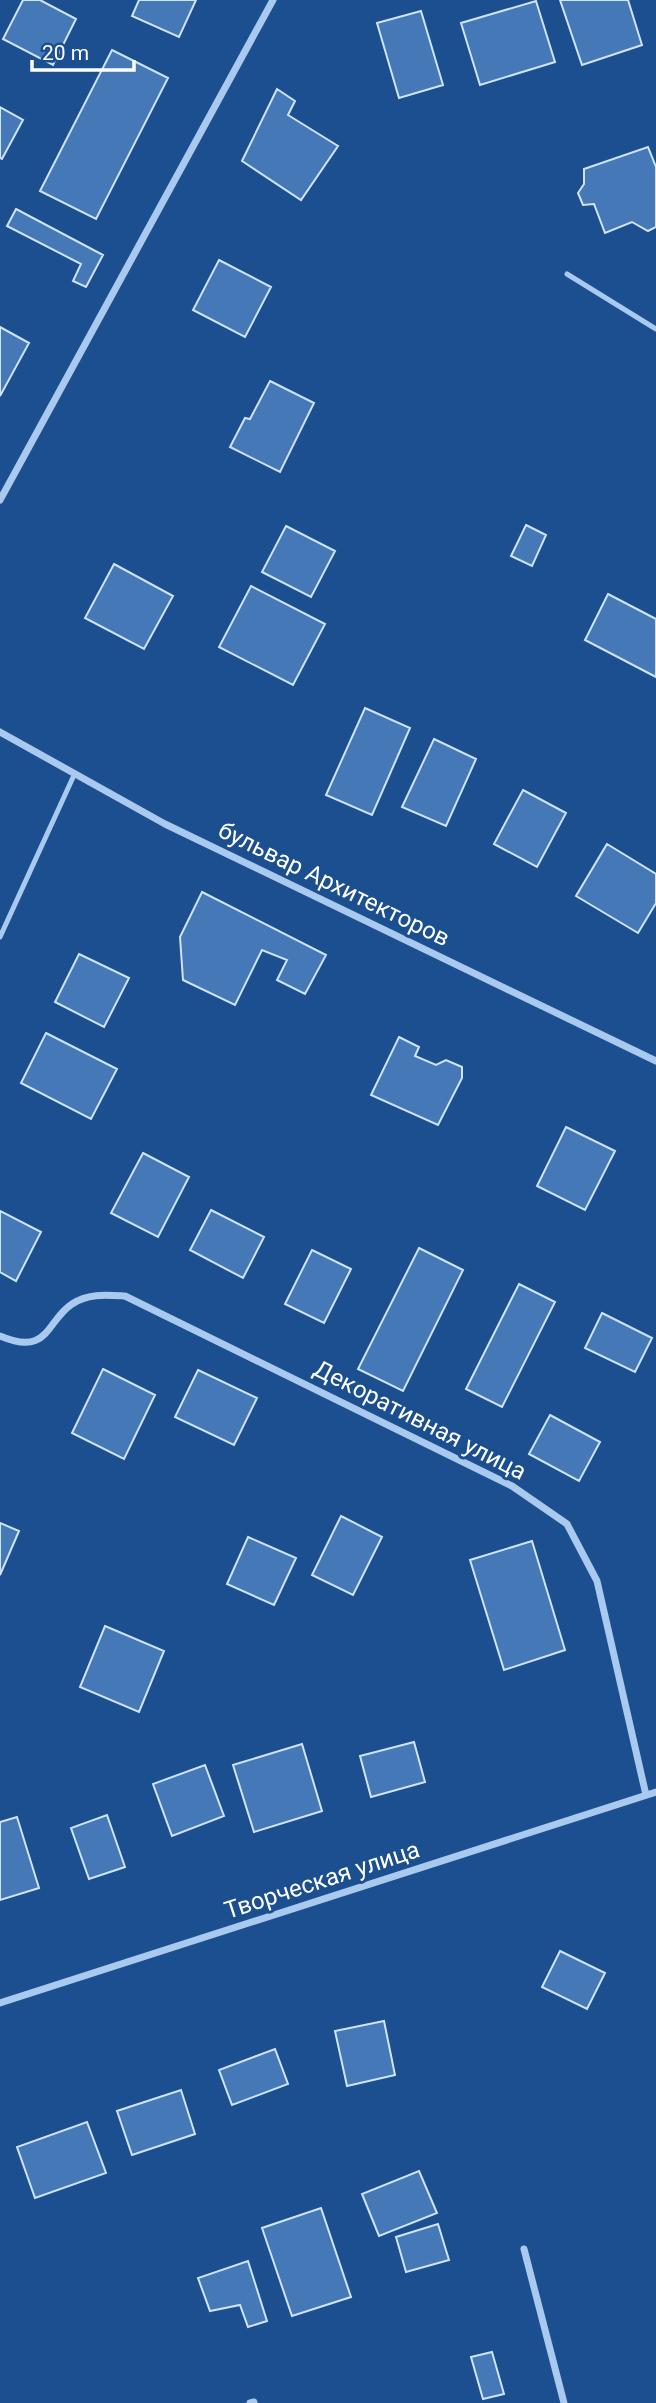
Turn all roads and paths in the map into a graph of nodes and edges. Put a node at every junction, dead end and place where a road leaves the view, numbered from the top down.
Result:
1 (273, 0) edge
2 (567, 274) dead end
3 (656, 329) edge
4 (0, 500) edge
5 (0, 732) edge
6 (75, 773) junction
7 (0, 937) edge
8 (656, 1061) edge
9 (0, 1336) edge
10 (656, 1792) edge
11 (646, 1796) junction
12 (0, 2003) edge
13 (524, 2249) dead end
14 (564, 2403) edge

1 - 4 street
2 - 3 lane
5 - 6 street, бульвар Архитекторов
6 - 7 lane
6 - 8 street, бульвар Архитекторов
9 - 11 street, Декоративная улица
10 - 11 street, Творческая улица
11 - 12 street, Творческая улица
13 - 14 street

